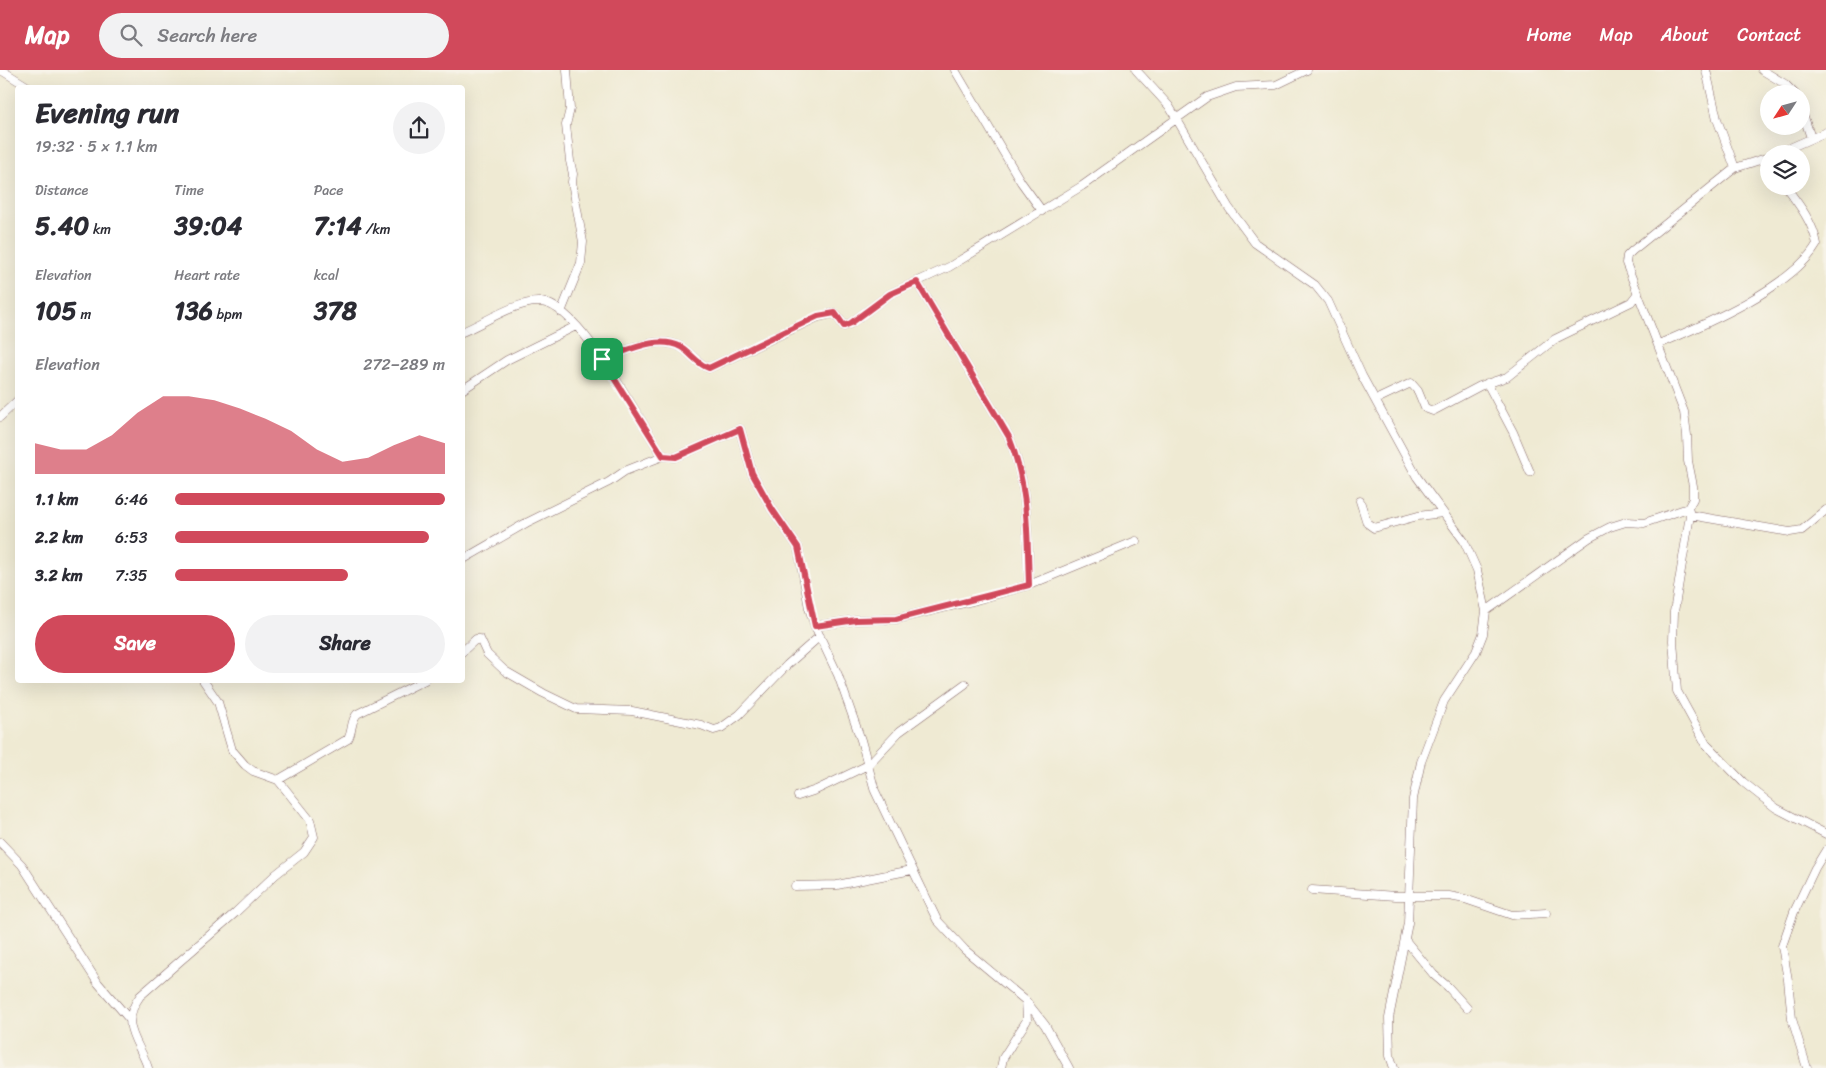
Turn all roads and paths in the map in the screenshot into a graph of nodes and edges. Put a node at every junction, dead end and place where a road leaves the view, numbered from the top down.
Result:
1 (2, 70) edge
2 (568, 70) edge
3 (955, 70) edge
4 (1136, 70) edge
5 (1307, 70) edge
6 (1706, 70) edge
7 (1762, 70) edge
8 (25, 85) edge
9 (1786, 85) edge
10 (1177, 119) junction
11 (1826, 132) edge
12 (1810, 135) edge
13 (1811, 138) junction
14 (1796, 145) edge
15 (1760, 160) edge
16 (1735, 168) junction
17 (1792, 195) edge
18 (1042, 211) junction
19 (917, 282) junction
20 (1638, 293) junction
21 (561, 312) junction
22 (576, 326) junction
23 (465, 331) edge
24 (1659, 344) junction
25 (602, 359) junction
26 (1487, 383) junction
27 (465, 388) edge
28 (1375, 400) junction
29 (15, 403) edge
30 (0, 417) edge
31 (663, 456) junction
32 (1530, 472) dead end
33 (1360, 501) dead end
34 (1826, 510) edge
35 (1689, 511) junction
36 (1442, 513) junction
37 (1136, 541) dead end
38 (465, 557) edge
39 (1029, 585) junction
40 (1486, 611) junction
41 (815, 626) junction
42 (820, 636) junction
43 (465, 649) edge
44 (205, 683) edge
45 (419, 683) edge
46 (966, 684) dead end
47 (868, 765) junction
48 (278, 780) junction
49 (798, 796) dead end
50 (1826, 834) edge
51 (0, 842) edge
52 (1826, 850) edge
53 (912, 870) junction
54 (796, 886) dead end
55 (1312, 890) dead end
56 (1411, 896) junction
57 (1546, 913) dead end
58 (1406, 941) junction
59 (1026, 1001) junction
60 (1466, 1008) dead end
61 (130, 1020) junction
62 (148, 1068) edge
63 (1001, 1068) edge
64 (1069, 1068) edge
65 (1394, 1068) edge
66 (1807, 1068) edge

1 - 8 street
2 - 21 street
3 - 18 street
4 - 10 street
5 - 10 street
6 - 16 street
7 - 9 street
10 - 18 street
10 - 28 street
11 - 13 street
12 - 13 street
13 - 14 street
15 - 16 street
16 - 20 street
17 - 24 street
18 - 19 street
19 - 25 street
19 - 39 street
20 - 24 street
20 - 26 street
21 - 22 street
21 - 23 street
22 - 25 street
22 - 27 street
24 - 35 street
25 - 31 street
26 - 28 street
26 - 32 street
28 - 36 street
29 - 30 street
31 - 38 street
31 - 41 street
33 - 36 street
34 - 35 street
35 - 40 street
35 - 50 street
36 - 40 street
37 - 39 street
39 - 41 street
40 - 56 street
41 - 42 street
42 - 43 street
42 - 47 street
44 - 48 street
45 - 48 street
46 - 47 street
47 - 49 street
47 - 53 street
48 - 61 street
51 - 61 street
52 - 66 street
53 - 54 street
53 - 59 street
55 - 56 street
56 - 57 street
56 - 58 street
58 - 60 street
58 - 65 street
59 - 63 street
59 - 64 street
61 - 62 street

